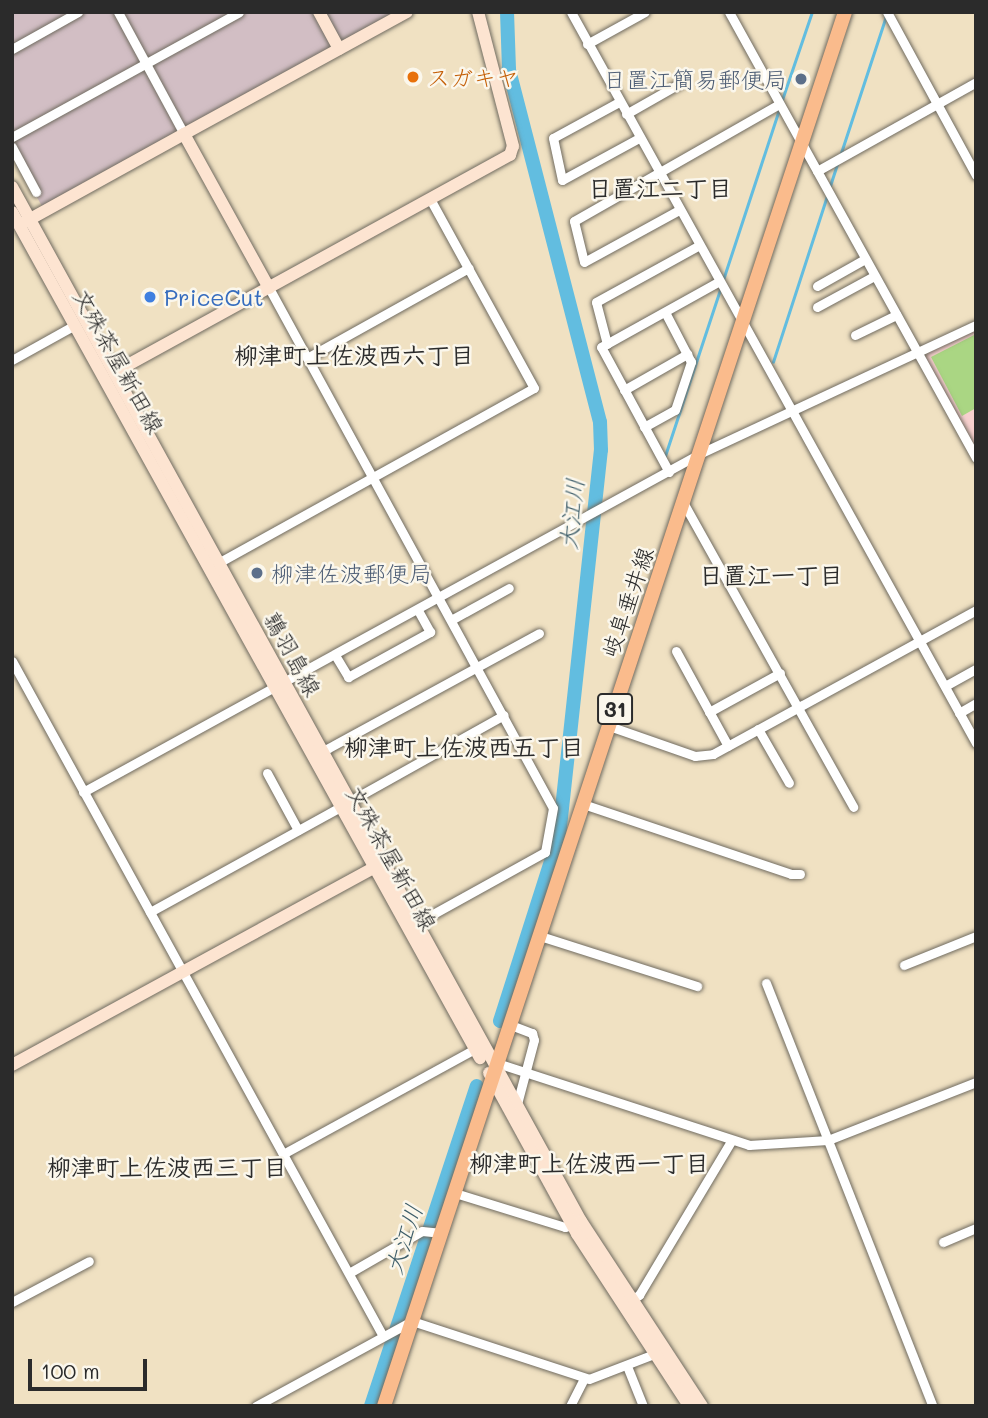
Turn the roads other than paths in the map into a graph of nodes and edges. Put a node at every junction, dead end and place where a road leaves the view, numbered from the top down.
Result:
1 (78, 12) edge
2 (118, 12) edge
3 (239, 12) edge
4 (319, 12) edge
5 (407, 12) edge
6 (478, 12) edge
7 (571, 12) edge
8 (645, 12) edge
9 (729, 12) edge
10 (845, 12) edge
11 (887, 12) edge
12 (587, 44) junction
13 (12, 49) edge
14 (339, 49) junction
15 (146, 63) junction
16 (684, 81) dead end
17 (976, 82) edge
18 (619, 102) junction
19 (936, 103) junction
20 (779, 104) junction
21 (626, 114) junction
22 (184, 134) junction
23 (12, 137) edge
24 (639, 138) junction
25 (802, 141) junction
26 (12, 147) edge
27 (817, 171) junction
28 (659, 174) junction
29 (976, 175) edge
30 (12, 187) edge
31 (36, 192) dead end
32 (430, 199) junction
33 (679, 210) junction
34 (12, 212) edge
35 (25, 222) junction
36 (698, 246) junction
37 (865, 259) junction
38 (469, 268) junction
39 (874, 276) junction
40 (718, 282) junction
41 (817, 286) dead end
42 (269, 288) junction
43 (817, 307) dead end
44 (665, 312) junction
45 (896, 315) junction
46 (742, 322) junction
47 (75, 325) junction
48 (976, 325) edge
49 (855, 335) dead end
50 (607, 344) junction
51 (918, 352) junction
52 (687, 354) junction
53 (307, 358) junction
54 (12, 360) edge
55 (115, 372) junction
56 (624, 390) junction
57 (792, 412) junction
58 (644, 427) junction
59 (699, 454) junction
60 (976, 458) edge
61 (669, 472) junction
62 (371, 478) junction
63 (684, 504) junction
64 (218, 562) junction
65 (509, 588) dead end
66 (439, 598) junction
67 (418, 610) junction
68 (976, 610) edge
69 (451, 620) junction
70 (539, 633) dead end
71 (919, 641) junction
72 (676, 651) dead end
73 (335, 655) junction
74 (12, 662) edge
75 (476, 667) junction
76 (976, 669) edge
77 (780, 673) junction
78 (280, 685) junction
79 (944, 686) junction
80 (976, 703) edge
81 (798, 706) junction
82 (709, 712) junction
83 (959, 712) junction
84 (504, 715) junction
85 (609, 726) junction
86 (758, 729) junction
87 (976, 743) edge
88 (728, 746) junction
89 (323, 751) junction
90 (267, 773) dead end
91 (789, 783) dead end
92 (83, 792) junction
93 (345, 804) junction
94 (583, 804) junction
95 (853, 807) dead end
96 (298, 830) junction
97 (557, 848) junction
98 (378, 866) junction
99 (796, 874) dead end
100 (150, 912) junction
101 (417, 923) junction
102 (540, 936) junction
103 (976, 936) edge
104 (904, 965) dead end
105 (182, 971) junction
106 (766, 983) dead end
107 (697, 986) dead end
108 (508, 1024) junction
109 (475, 1049) junction
110 (12, 1065) edge
111 (495, 1070) junction
112 (527, 1072) junction
113 (976, 1082) edge
114 (517, 1106) junction
115 (828, 1140) junction
116 (735, 1142) junction
117 (283, 1154) junction
118 (455, 1193) junction
119 (572, 1224) junction
120 (976, 1228) edge
121 (439, 1232) junction
122 (943, 1241) dead end
123 (89, 1261) dead end
124 (349, 1273) junction
125 (632, 1300) junction
126 (12, 1303) edge
127 (408, 1324) junction
128 (387, 1334) junction
129 (654, 1354) junction
130 (627, 1366) junction
131 (589, 1379) junction
132 (256, 1406) edge
133 (384, 1406) edge
134 (570, 1406) edge
135 (643, 1406) edge
136 (689, 1406) edge
137 (702, 1406) edge
138 (933, 1406) edge

1 - 13 street
2 - 15 street
3 - 15 street
4 - 14 main road
5 - 14 main road
6 - 32 main road
7 - 12 street
8 - 12 street
9 - 20 street
10 - 25 main road, 岐阜垂井線 / 31
11 - 19 street
12 - 18 street
14 - 22 main road
15 - 22 street
15 - 23 street
16 - 21 street
17 - 19 street
18 - 21 street
18 - 24 street
19 - 27 street
19 - 29 street
20 - 25 street
20 - 28 street
21 - 24 street
22 - 35 main road
22 - 42 main road
24 - 28 street
25 - 27 street
25 - 46 main road, 岐阜垂井線 / 31
26 - 31 street
27 - 37 street
28 - 33 street
28 - 33 street
30 - 35 main road, 鶉羽島線
32 - 38 street
32 - 42 main road
33 - 36 street
34 - 35 main road, 文殊茶屋新田線
35 - 47 main road, 文殊茶屋新田線
35 - 55 main road, 鶉羽島線
36 - 40 street
36 - 50 street
37 - 39 street
37 - 41 street
38 - 53 street
38 - 62 street
39 - 43 street
39 - 45 street
40 - 44 street
40 - 46 street
42 - 53 street
42 - 55 main road
44 - 50 street
44 - 52 street
45 - 49 street
45 - 51 street
46 - 57 street
46 - 59 main road, 岐阜垂井線 / 31
47 - 54 street
47 - 78 main road, 文殊茶屋新田線
48 - 51 street
50 - 56 street
51 - 57 street
51 - 60 street
52 - 56 street
52 - 58 street
53 - 62 street
55 - 64 main road, 鶉羽島線
56 - 58 street
57 - 59 street
57 - 71 street
58 - 61 street
59 - 61 street
59 - 63 main road, 岐阜垂井線 / 31
61 - 66 street
62 - 64 street
62 - 66 street
63 - 77 street
63 - 85 main road, 岐阜垂井線 / 31
64 - 78 main road, 鶉羽島線
65 - 69 street
66 - 67 street
66 - 69 street
67 - 73 street
67 - 73 street
68 - 71 street
69 - 75 street
70 - 75 street
71 - 79 street
71 - 81 street
72 - 82 street
73 - 78 street
74 - 92 street
75 - 84 street
75 - 89 street
76 - 79 street
77 - 81 street
77 - 82 street
78 - 89 main road, 鶉羽島線
78 - 92 street
78 - 93 main road, 文殊茶屋新田線
79 - 83 street
80 - 83 street
81 - 86 street
81 - 95 street
82 - 88 street
83 - 87 street
84 - 93 street
84 - 97 street
85 - 88 street
85 - 94 main road, 岐阜垂井線 / 31
86 - 88 street
86 - 91 street
89 - 93 main road, 鶉羽島線
90 - 96 street
92 - 100 street
93 - 96 street
93 - 98 main road, 鶉羽島線
94 - 97 main road, 岐阜垂井線 / 31
94 - 99 street
96 - 100 street
97 - 101 street
97 - 102 main road, 岐阜垂井線 / 31
98 - 101 main road, 鶉羽島線
98 - 105 main road
98 - 109 main road, 文殊茶屋新田線
100 - 105 street
101 - 111 main road, 鶉羽島線
102 - 107 street
102 - 108 main road, 岐阜垂井線 / 31
103 - 104 street
105 - 110 main road
105 - 117 street
106 - 115 street
108 - 111 main road, 岐阜垂井線 / 31
108 - 112 street
109 - 111 main road, 文殊茶屋新田線
109 - 117 street
111 - 112 street
111 - 114 main road, 文殊茶屋新田線
111 - 118 main road, 岐阜垂井線 / 31
111 - 119 main road, 文殊茶屋新田線
112 - 114 street
112 - 116 street
113 - 115 street
114 - 125 main road, 文殊茶屋新田線
115 - 116 street
115 - 138 street
116 - 125 street
117 - 124 street
118 - 119 street
118 - 121 main road, 岐阜垂井線 / 31
119 - 129 main road, 文殊茶屋新田線
120 - 122 street
121 - 124 street
121 - 127 main road, 岐阜垂井線 / 31
123 - 126 street
124 - 128 street
125 - 137 main road, 文殊茶屋新田線
127 - 128 street
127 - 131 street
127 - 133 main road, 岐阜垂井線 / 31
128 - 132 street
129 - 130 street
129 - 136 main road, 文殊茶屋新田線
130 - 131 street
130 - 135 street
131 - 134 street

